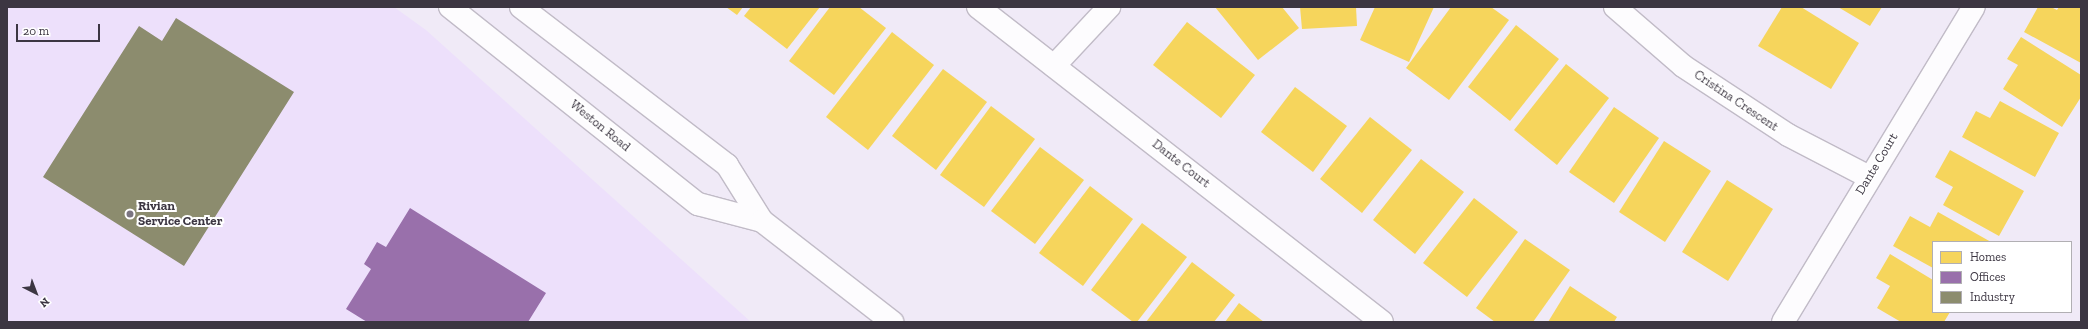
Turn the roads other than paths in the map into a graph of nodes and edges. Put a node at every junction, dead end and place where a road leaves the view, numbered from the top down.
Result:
1 (450, 7) edge
2 (521, 7) edge
3 (978, 7) edge
4 (1109, 7) edge
5 (1615, 7) edge
6 (1974, 7) edge
7 (1054, 66) junction
8 (1869, 177) junction
9 (762, 220) junction
10 (892, 322) edge
11 (1382, 322) edge
12 (1783, 322) edge

1 - 9 street, Weston Road
2 - 9 street, Weston Road
3 - 7 street, Dante Court
4 - 7 street
5 - 8 street, Cristina Crescent
6 - 8 street, Dante Court
7 - 11 street, Dante Court
8 - 12 street, Dante Court
9 - 10 street, Weston Road

